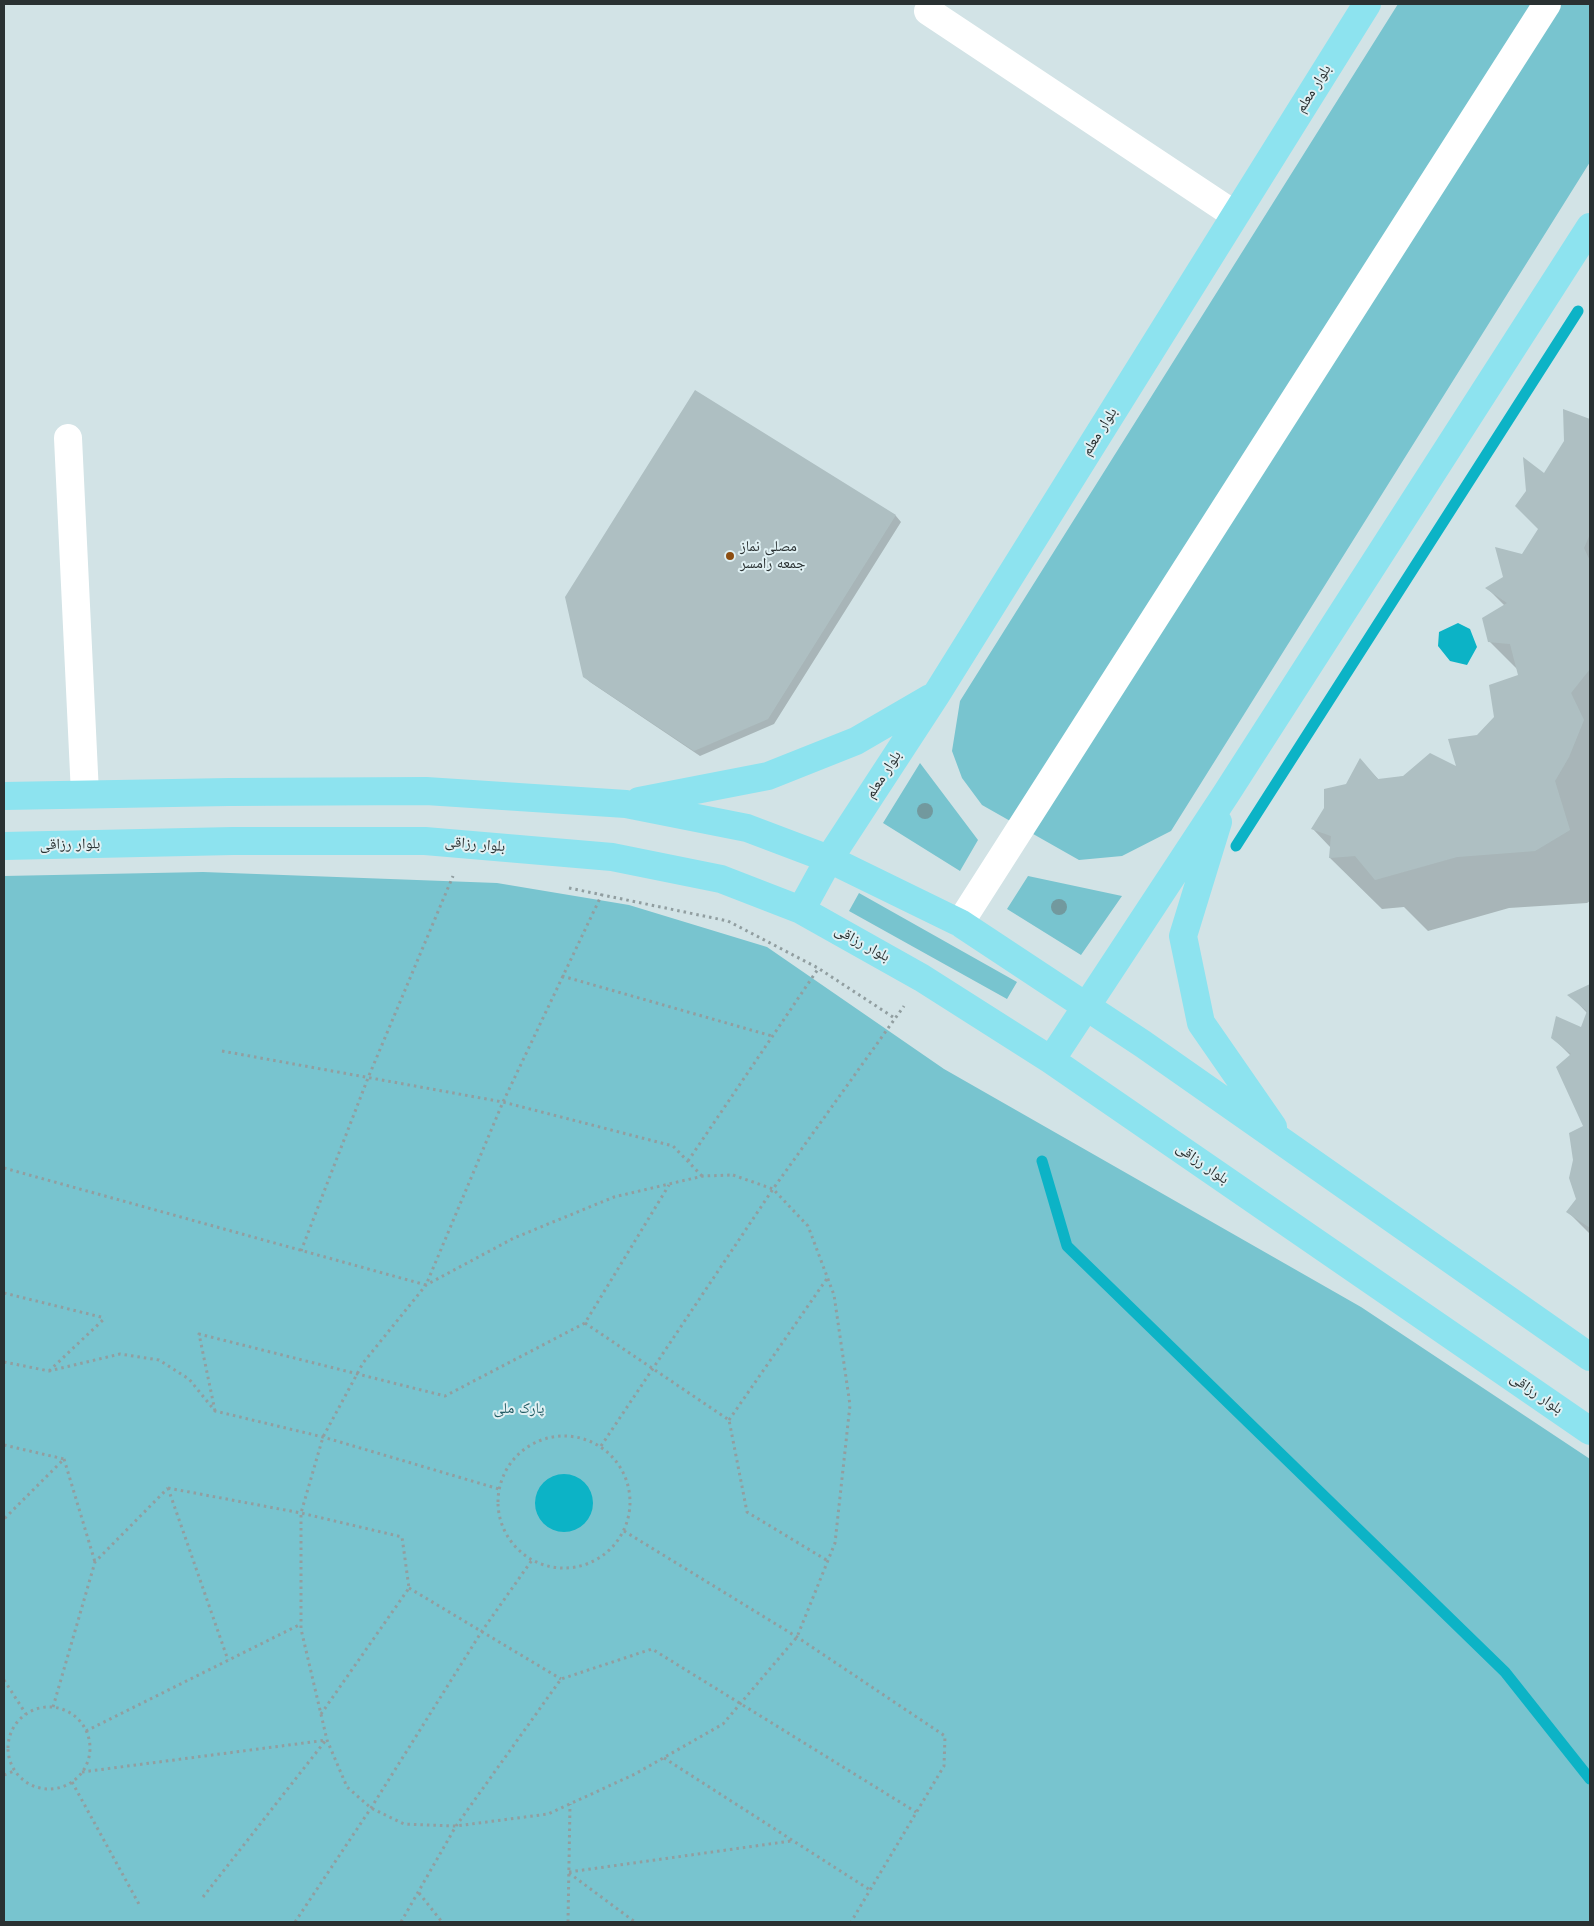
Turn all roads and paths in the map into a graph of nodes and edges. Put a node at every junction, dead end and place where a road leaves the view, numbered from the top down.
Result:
1 (1367, 4) edge
2 (1547, 4) edge
3 (928, 11) dead end
4 (1235, 215) junction
5 (1587, 239) edge
6 (68, 438) dead end
7 (936, 695) junction
8 (85, 794) junction
9 (1226, 794) junction
10 (4, 796) edge
11 (626, 804) junction
12 (4, 846) edge
13 (829, 859) junction
14 (456, 870) dead end
15 (563, 887) dead end
16 (602, 894) junction
17 (801, 910) junction
18 (960, 922) junction
19 (818, 968) junction
20 (562, 976) junction
21 (922, 978) junction
22 (1086, 1005) junction
23 (896, 1019) junction
24 (772, 1036) junction
25 (222, 1052) dead end
26 (1051, 1060) junction
27 (368, 1078) junction
28 (503, 1102) junction
29 (1282, 1140) junction
30 (688, 1161) junction
31 (4, 1168) edge
32 (703, 1176) junction
33 (669, 1185) junction
34 (772, 1189) junction
35 (301, 1251) junction
36 (828, 1277) junction
37 (426, 1285) junction
38 (4, 1293) edge
39 (586, 1322) junction
40 (1590, 1357) edge
41 (4, 1362) edge
42 (652, 1367) junction
43 (49, 1371) junction
44 (357, 1373) junction
45 (215, 1411) junction
46 (729, 1420) junction
47 (1590, 1431) edge
48 (323, 1437) junction
49 (4, 1445) edge
50 (601, 1446) junction
51 (64, 1459) junction
52 (168, 1488) junction
53 (499, 1489) junction
54 (301, 1513) junction
55 (4, 1519) edge
56 (624, 1531) junction
57 (532, 1560) junction
58 (828, 1561) junction
59 (95, 1562) junction
60 (409, 1588) junction
61 (301, 1624) junction
62 (482, 1631) junction
63 (797, 1637) junction
64 (228, 1660) junction
65 (561, 1679) junction
66 (4, 1680) edge
67 (741, 1703) junction
68 (53, 1707) junction
69 (26, 1714) junction
70 (321, 1715) junction
71 (4, 1731) edge
72 (86, 1731) junction
73 (10, 1734) junction
74 (327, 1740) junction
75 (664, 1758) junction
76 (14, 1771) junction
77 (82, 1772) junction
78 (4, 1775) edge
79 (72, 1782) junction
80 (570, 1804) junction
81 (371, 1808) junction
82 (916, 1812) junction
83 (456, 1826) junction
84 (792, 1840) junction
85 (569, 1872) junction
86 (870, 1890) junction
87 (419, 1893) junction
88 (202, 1897) dead end
89 (140, 1906) dead end
90 (295, 1922) edge
91 (400, 1922) edge
92 (442, 1922) edge
93 (568, 1922) edge
94 (635, 1922) edge
95 (851, 1922) edge

1 - 4 main road, بلوار معلم
2 - 18 street
3 - 4 street
4 - 7 main road, بلوار معلم
5 - 9 main road
6 - 8 street
7 - 11 main road
7 - 13 main road, بلوار معلم
8 - 10 main road
8 - 11 main road
9 - 22 main road
9 - 29 main road
11 - 13 main road
12 - 17 main road, بلوار رزاقی
13 - 17 main road, بلوار معلم
13 - 18 main road
14 - 27 path
15 - 16 path
16 - 19 path
16 - 20 path
17 - 21 main road, بلوار رزاقی
18 - 22 main road
19 - 23 path
19 - 24 path
20 - 24 path
20 - 28 path
21 - 23 path
21 - 26 main road, بلوار رزاقی
22 - 26 main road
22 - 29 main road
23 - 34 path
24 - 30 path
25 - 27 path
26 - 47 main road, بلوار رزاقی
27 - 28 path
27 - 35 path
28 - 30 path
28 - 37 path
29 - 40 main road
30 - 32 path
31 - 35 path
32 - 33 path
32 - 34 path
33 - 37 path
33 - 39 path
34 - 36 path
34 - 42 path
35 - 37 path
36 - 46 path
36 - 58 path
37 - 44 path
38 - 43 path
39 - 42 path
39 - 44 path
41 - 43 path
42 - 46 path
42 - 50 path
43 - 45 path
44 - 45 path
44 - 48 path
45 - 48 path
46 - 58 path
48 - 53 path
48 - 54 path
49 - 51 path
50 - 53 path
50 - 56 path
51 - 55 path
51 - 59 path
52 - 54 path
52 - 59 path
52 - 64 path
53 - 57 path
54 - 60 path
54 - 61 path
56 - 57 path
56 - 63 path
57 - 62 path
58 - 63 path
59 - 68 path
60 - 62 path
60 - 70 path
61 - 64 path
61 - 70 path
62 - 65 path
62 - 81 path
63 - 67 path
63 - 82 path
64 - 72 path
65 - 67 path
65 - 83 path
66 - 69 path
67 - 75 path
67 - 82 path
68 - 69 path
68 - 72 path
69 - 73 path
70 - 74 path
71 - 73 path
72 - 77 path
73 - 76 path
74 - 77 path
74 - 81 path
74 - 88 path
75 - 80 path
75 - 84 path
76 - 78 path
76 - 79 path
77 - 79 path
79 - 89 path
80 - 83 path
80 - 85 path
81 - 83 path
81 - 90 path
82 - 86 path
83 - 87 path
84 - 85 path
84 - 86 path
85 - 93 path
85 - 94 path
86 - 95 path
87 - 91 path
87 - 92 path

